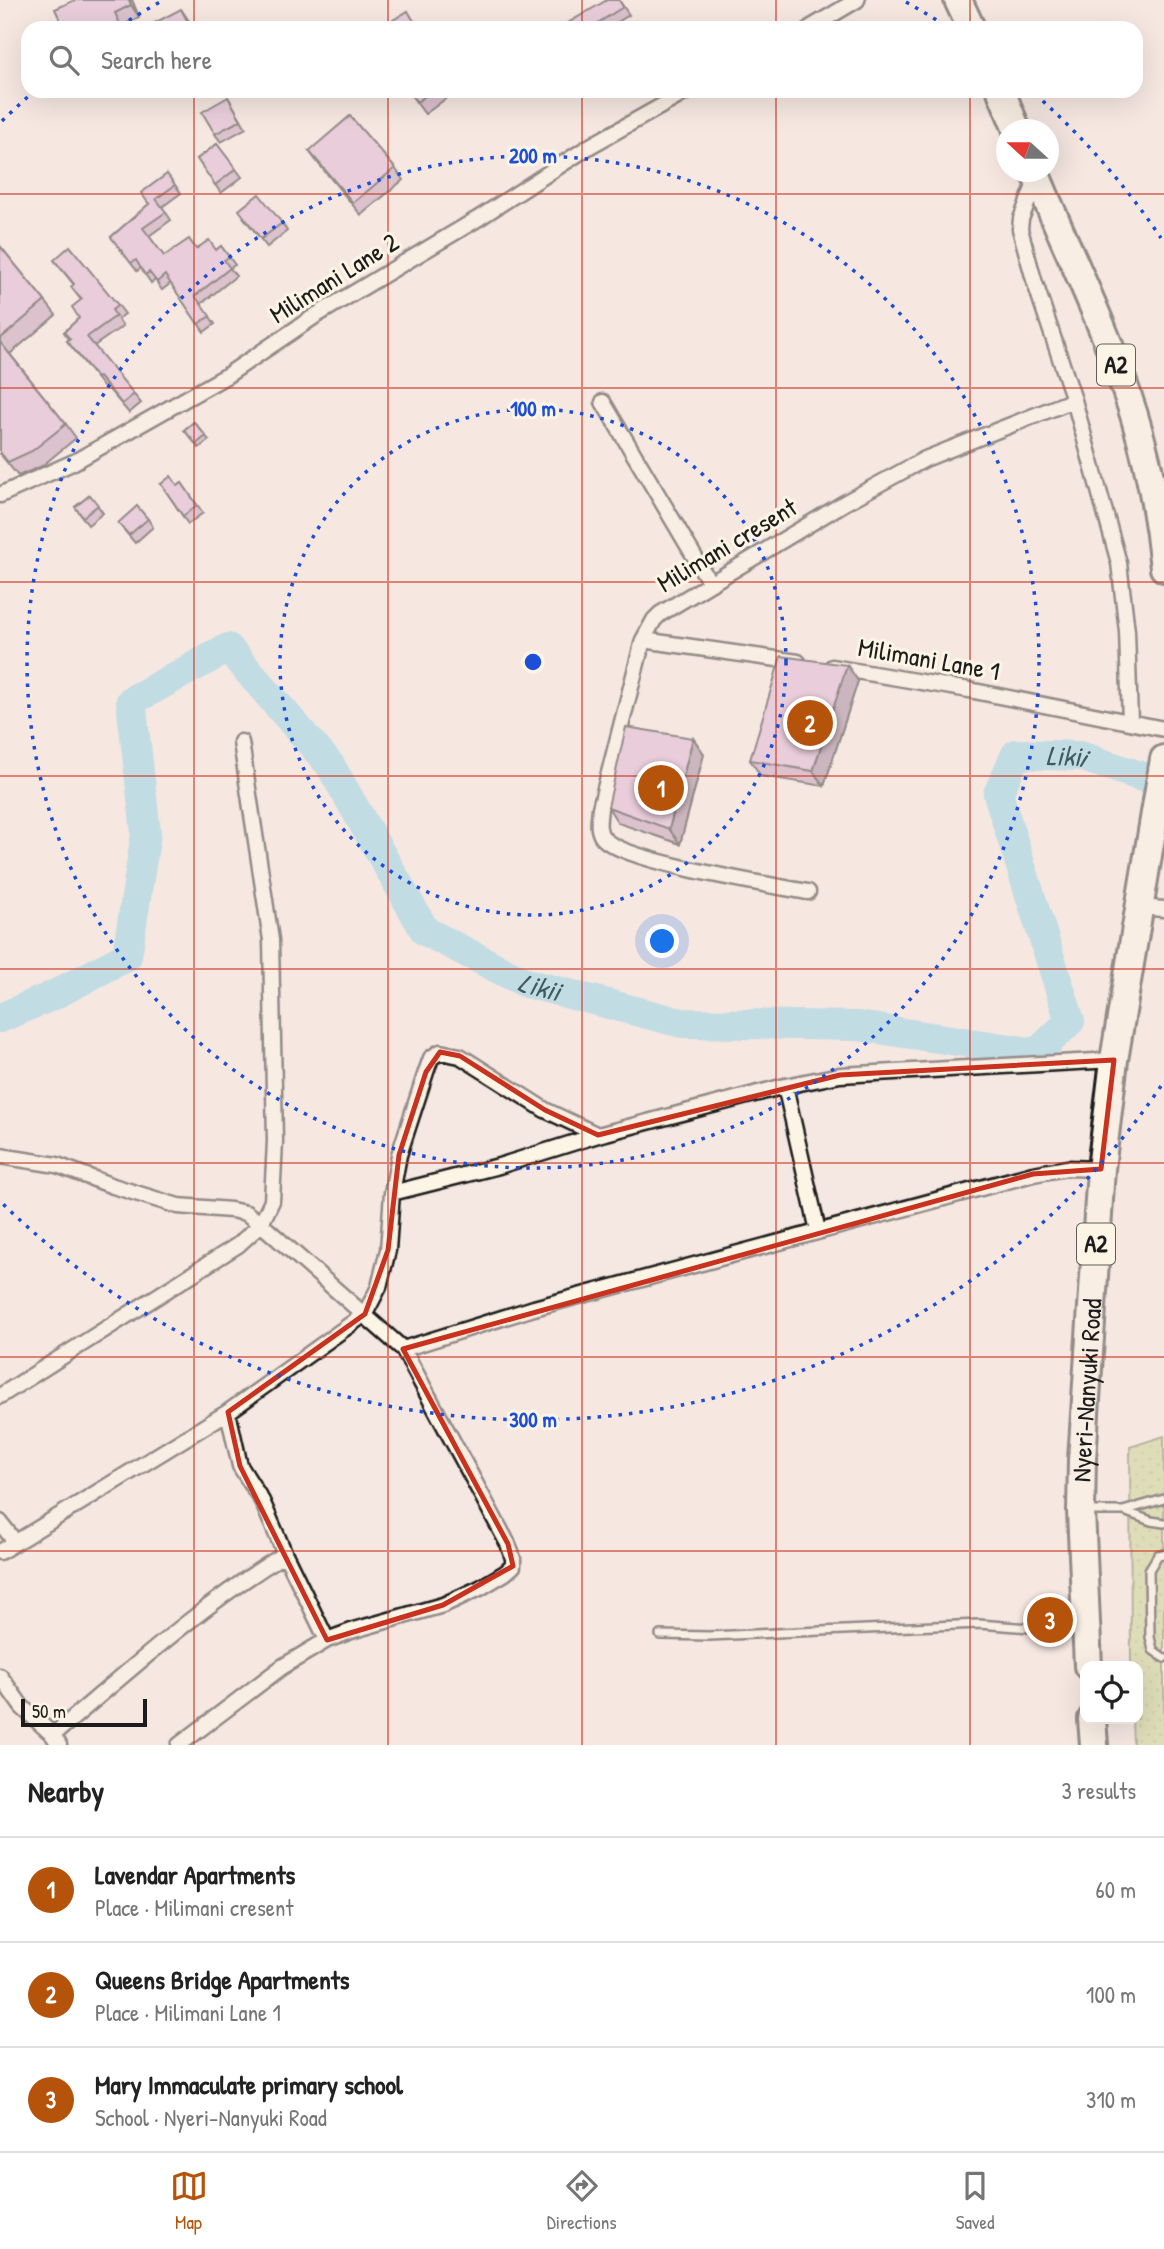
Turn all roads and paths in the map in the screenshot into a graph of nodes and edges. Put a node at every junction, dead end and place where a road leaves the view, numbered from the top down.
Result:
1 (857, 0) edge
2 (958, 0) edge
3 (822, 21) edge
4 (968, 21) edge
5 (676, 98) edge
6 (1004, 98) edge
7 (1012, 119) edge
8 (1034, 182) edge
9 (1039, 182) edge
10 (1074, 400) junction
11 (603, 402) dead end
12 (0, 495) edge
13 (1164, 568) edge
14 (710, 583) junction
15 (643, 640) junction
16 (1130, 722) junction
17 (1164, 729) edge
18 (241, 742) dead end
19 (1164, 760) edge
20 (808, 892) dead end
21 (1151, 908) edge
22 (1114, 1060) junction
23 (785, 1086) junction
24 (598, 1135) junction
25 (0, 1156) edge
26 (1101, 1169) junction
27 (392, 1194) junction
28 (261, 1224) junction
29 (818, 1231) junction
30 (365, 1314) junction
31 (403, 1349) junction
32 (0, 1396) edge
33 (228, 1412) junction
34 (1164, 1499) edge
35 (1081, 1511) junction
36 (1123, 1511) junction
37 (0, 1522) edge
38 (1164, 1523) edge
39 (15, 1542) junction
40 (0, 1552) edge
41 (285, 1554) junction
42 (1164, 1554) edge
43 (1085, 1633) junction
44 (660, 1635) dead end
45 (327, 1640) junction
46 (1164, 1658) edge
47 (1087, 1661) edge
48 (0, 1676) edge
49 (1092, 1724) edge
50 (56, 1740) edge
51 (179, 1745) edge
52 (1094, 1745) edge

1 - 3 street
2 - 4 highway
5 - 12 street, Milimani Lane 2
6 - 7 highway
8 - 10 street
9 - 13 highway, A2
10 - 14 street, Milimani cresent
10 - 16 street
11 - 14 street
14 - 15 street, Milimani cresent
15 - 16 street, Milimani Lane 1
15 - 20 street, Milimani cresent
16 - 17 street, Milimani Lane 1
18 - 28 street
19 - 21 highway, Nyeri-Nanyuki Road / A2
21 - 22 highway, Nyeri-Nanyuki Road / A2
22 - 23 street
22 - 26 highway, Nyeri-Nanyuki Road / A2
23 - 24 street
23 - 29 street
24 - 27 street
24 - 27 street
25 - 28 street
26 - 29 street
26 - 35 highway, Nyeri-Nanyuki Road / A2
27 - 30 street
28 - 30 street
28 - 32 street
29 - 31 street
30 - 31 street
30 - 33 street
31 - 45 street
33 - 39 street
33 - 41 street
34 - 36 lane
35 - 36 lane
35 - 43 highway, Nyeri-Nanyuki Road / A2
36 - 38 lane
37 - 39 street
39 - 40 street
41 - 45 street
41 - 50 street
42 - 46 lane
43 - 44 lane
43 - 47 highway, Nyeri-Nanyuki Road / A2
45 - 51 street
48 - 50 street
49 - 52 highway

